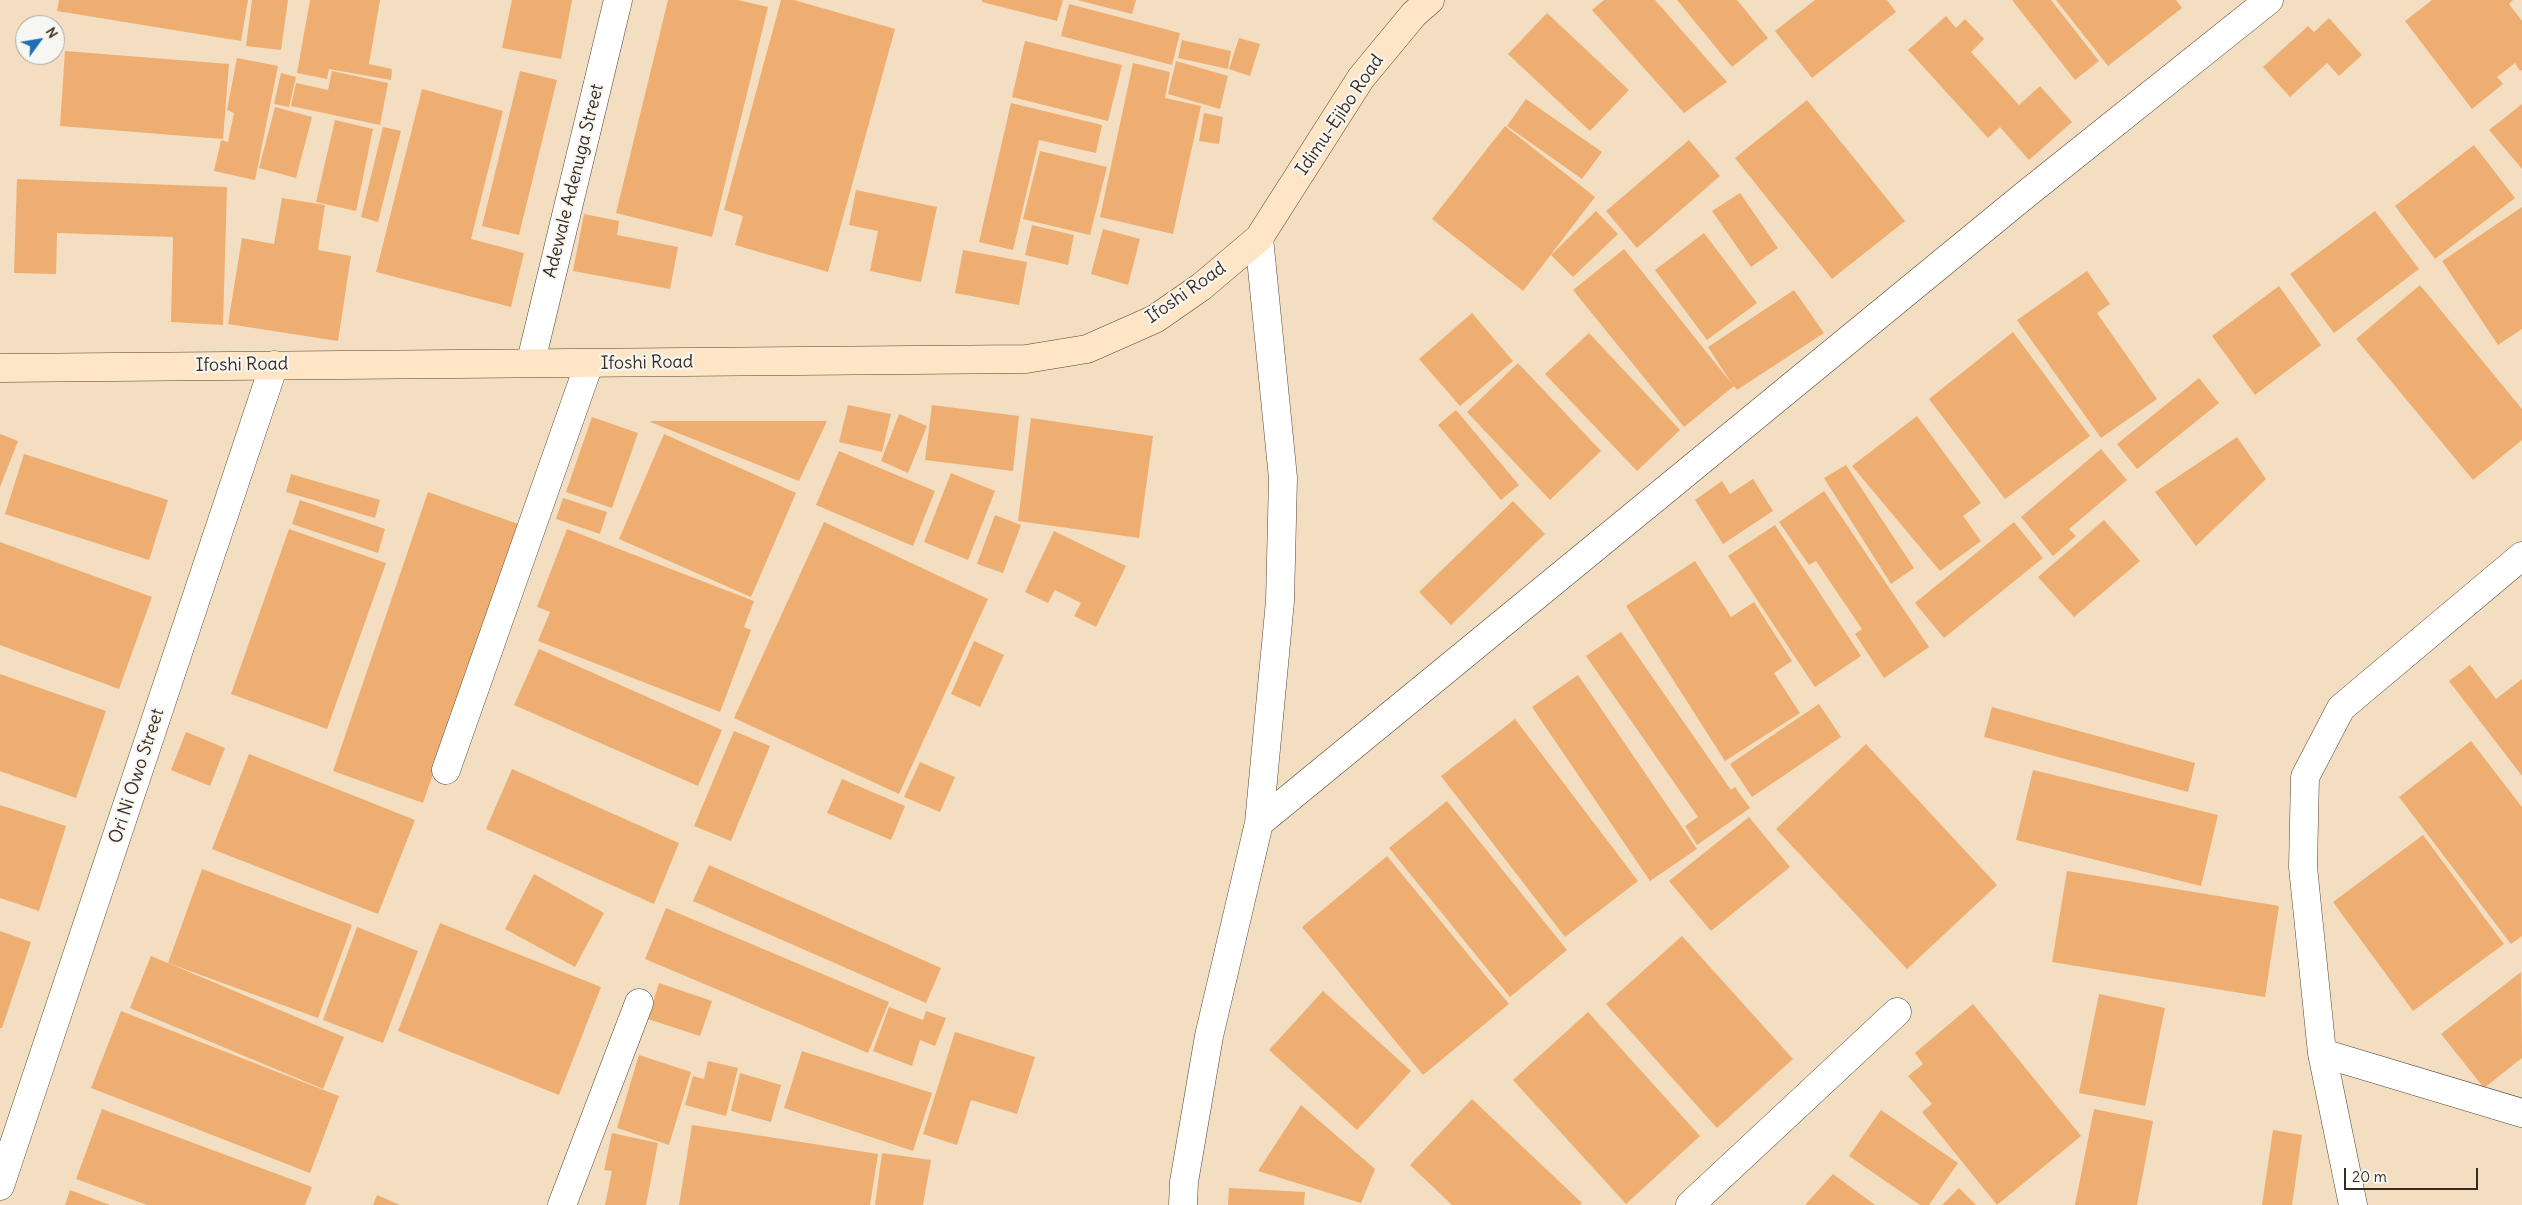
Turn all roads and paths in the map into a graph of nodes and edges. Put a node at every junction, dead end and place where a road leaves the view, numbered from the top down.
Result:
1 (618, 0) edge
2 (2269, 0) edge
3 (1418, 5) edge
4 (1259, 238) junction
5 (531, 361) junction
6 (589, 364) junction
7 (274, 365) junction
8 (0, 368) edge
9 (2522, 556) edge
10 (446, 770) dead end
11 (1260, 823) junction
12 (639, 1003) dead end
13 (1897, 1012) dead end
14 (2322, 1053) junction
15 (2522, 1113) edge
16 (0, 1186) edge
17 (562, 1205) edge
18 (1182, 1205) edge
19 (1690, 1205) edge
20 (2353, 1205) edge

1 - 5 street, Adewale Adenuga Street
2 - 11 street
3 - 4 main road, Idimu-Ejibo Road
4 - 6 main road, Ifoshi Road
4 - 11 street
5 - 6 main road, Ifoshi Road
5 - 7 main road, Ifoshi Road
6 - 10 street
7 - 8 main road, Ifoshi Road
7 - 16 street, Ori Ni Owo Street
9 - 14 street
11 - 18 street
12 - 17 street
13 - 19 street
14 - 15 street
14 - 20 street

